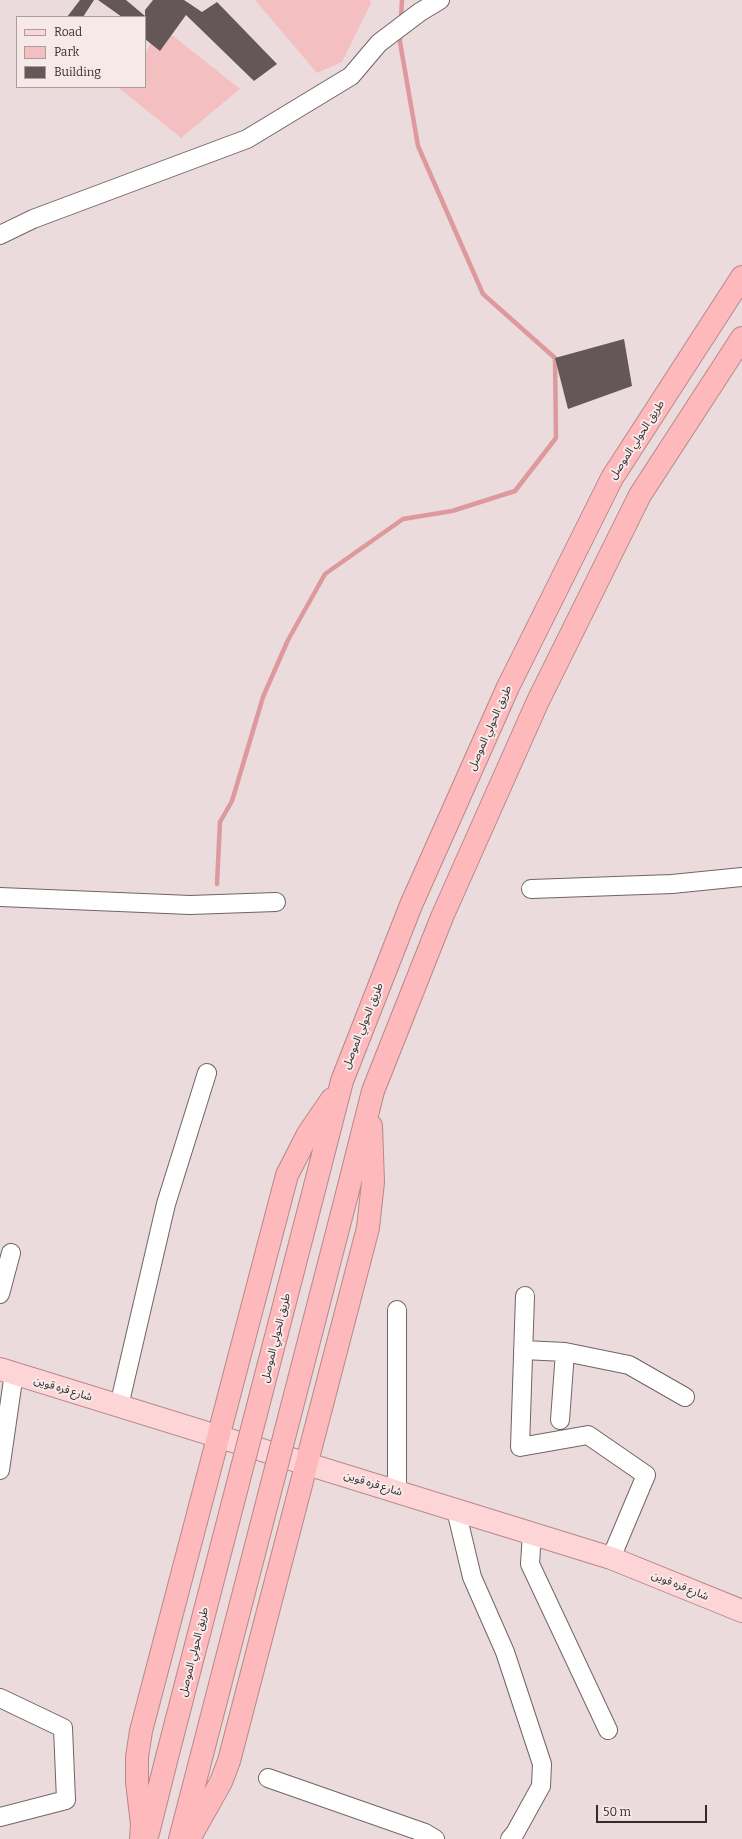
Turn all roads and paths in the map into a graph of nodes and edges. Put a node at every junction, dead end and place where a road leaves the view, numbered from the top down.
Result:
1 (440, 0) edge
2 (0, 235) edge
3 (742, 277) edge
4 (742, 338) edge
5 (742, 877) edge
6 (531, 889) dead end
7 (0, 897) edge
8 (276, 902) dead end
9 (208, 1073) dead end
10 (342, 1081) junction
11 (373, 1090) junction
12 (11, 1253) dead end
13 (0, 1294) edge
14 (525, 1296) dead end
15 (397, 1310) dead end
16 (523, 1350) junction
17 (565, 1352) junction
18 (7, 1371) edge
19 (685, 1397) dead end
20 (119, 1406) junction
21 (560, 1420) dead end
22 (219, 1437) junction
23 (307, 1464) junction
24 (0, 1470) edge
25 (397, 1492) junction
26 (456, 1510) junction
27 (532, 1533) junction
28 (610, 1558) junction
29 (742, 1610) edge
30 (0, 1698) edge
31 (608, 1730) dead end
32 (268, 1778) dead end
33 (0, 1817) edge
34 (141, 1839) edge
35 (146, 1839) edge
36 (180, 1839) edge
37 (189, 1839) edge
38 (436, 1839) edge
39 (510, 1839) edge

1 - 2 street
3 - 10 highway, طريق الحولي الموصل
4 - 11 highway
5 - 6 street
7 - 8 street
9 - 20 street
10 - 22 highway
10 - 35 highway, طريق الحولي الموصل, bridge
11 - 23 highway
11 - 36 highway, bridge
12 - 13 street
14 - 16 street
15 - 25 street
16 - 17 street
16 - 28 street
17 - 19 street
17 - 21 street
18 - 20 main road, شارع قره قوين
18 - 24 street
20 - 22 main road, شارع قره قوين
22 - 23 main road, شارع قره قوين
22 - 34 highway
23 - 25 main road, شارع قره قوين
23 - 37 highway
25 - 26 main road, شارع قره قوين
26 - 27 main road, شارع قره قوين
26 - 39 street
27 - 28 main road, شارع قره قوين
27 - 31 street
28 - 29 main road, شارع قره قوين
30 - 33 street
32 - 38 street

